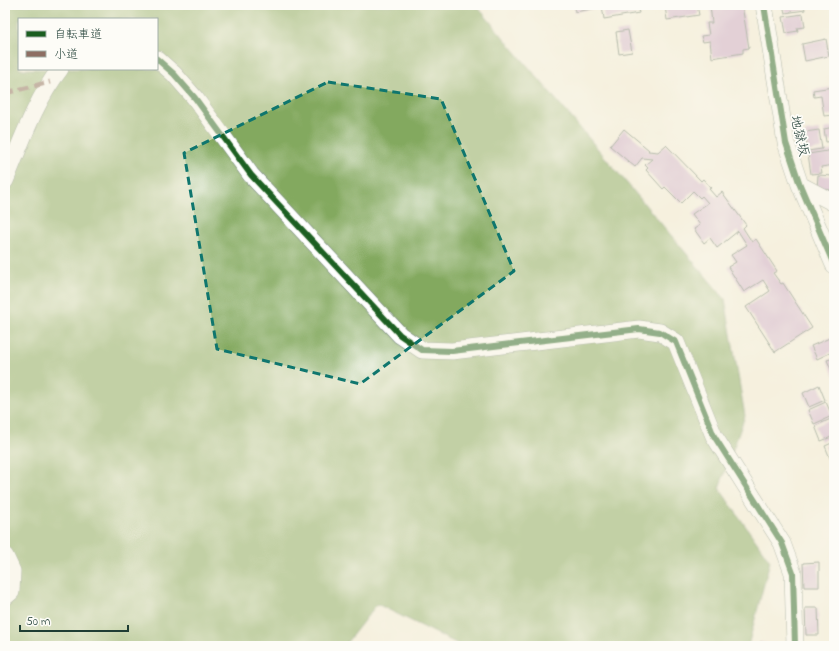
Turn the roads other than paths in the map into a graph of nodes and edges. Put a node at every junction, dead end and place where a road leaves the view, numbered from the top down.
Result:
1 (764, 5) edge
2 (158, 60) edge
3 (59, 70) edge
4 (5, 181) edge
5 (800, 185) junction
6 (834, 203) edge
7 (834, 265) edge
8 (5, 556) edge
9 (5, 597) edge
10 (795, 646) edge

1 - 5 street, 地獄坂
2 - 10 street
3 - 4 street
5 - 6 street
5 - 7 street, 地獄坂
8 - 9 street

